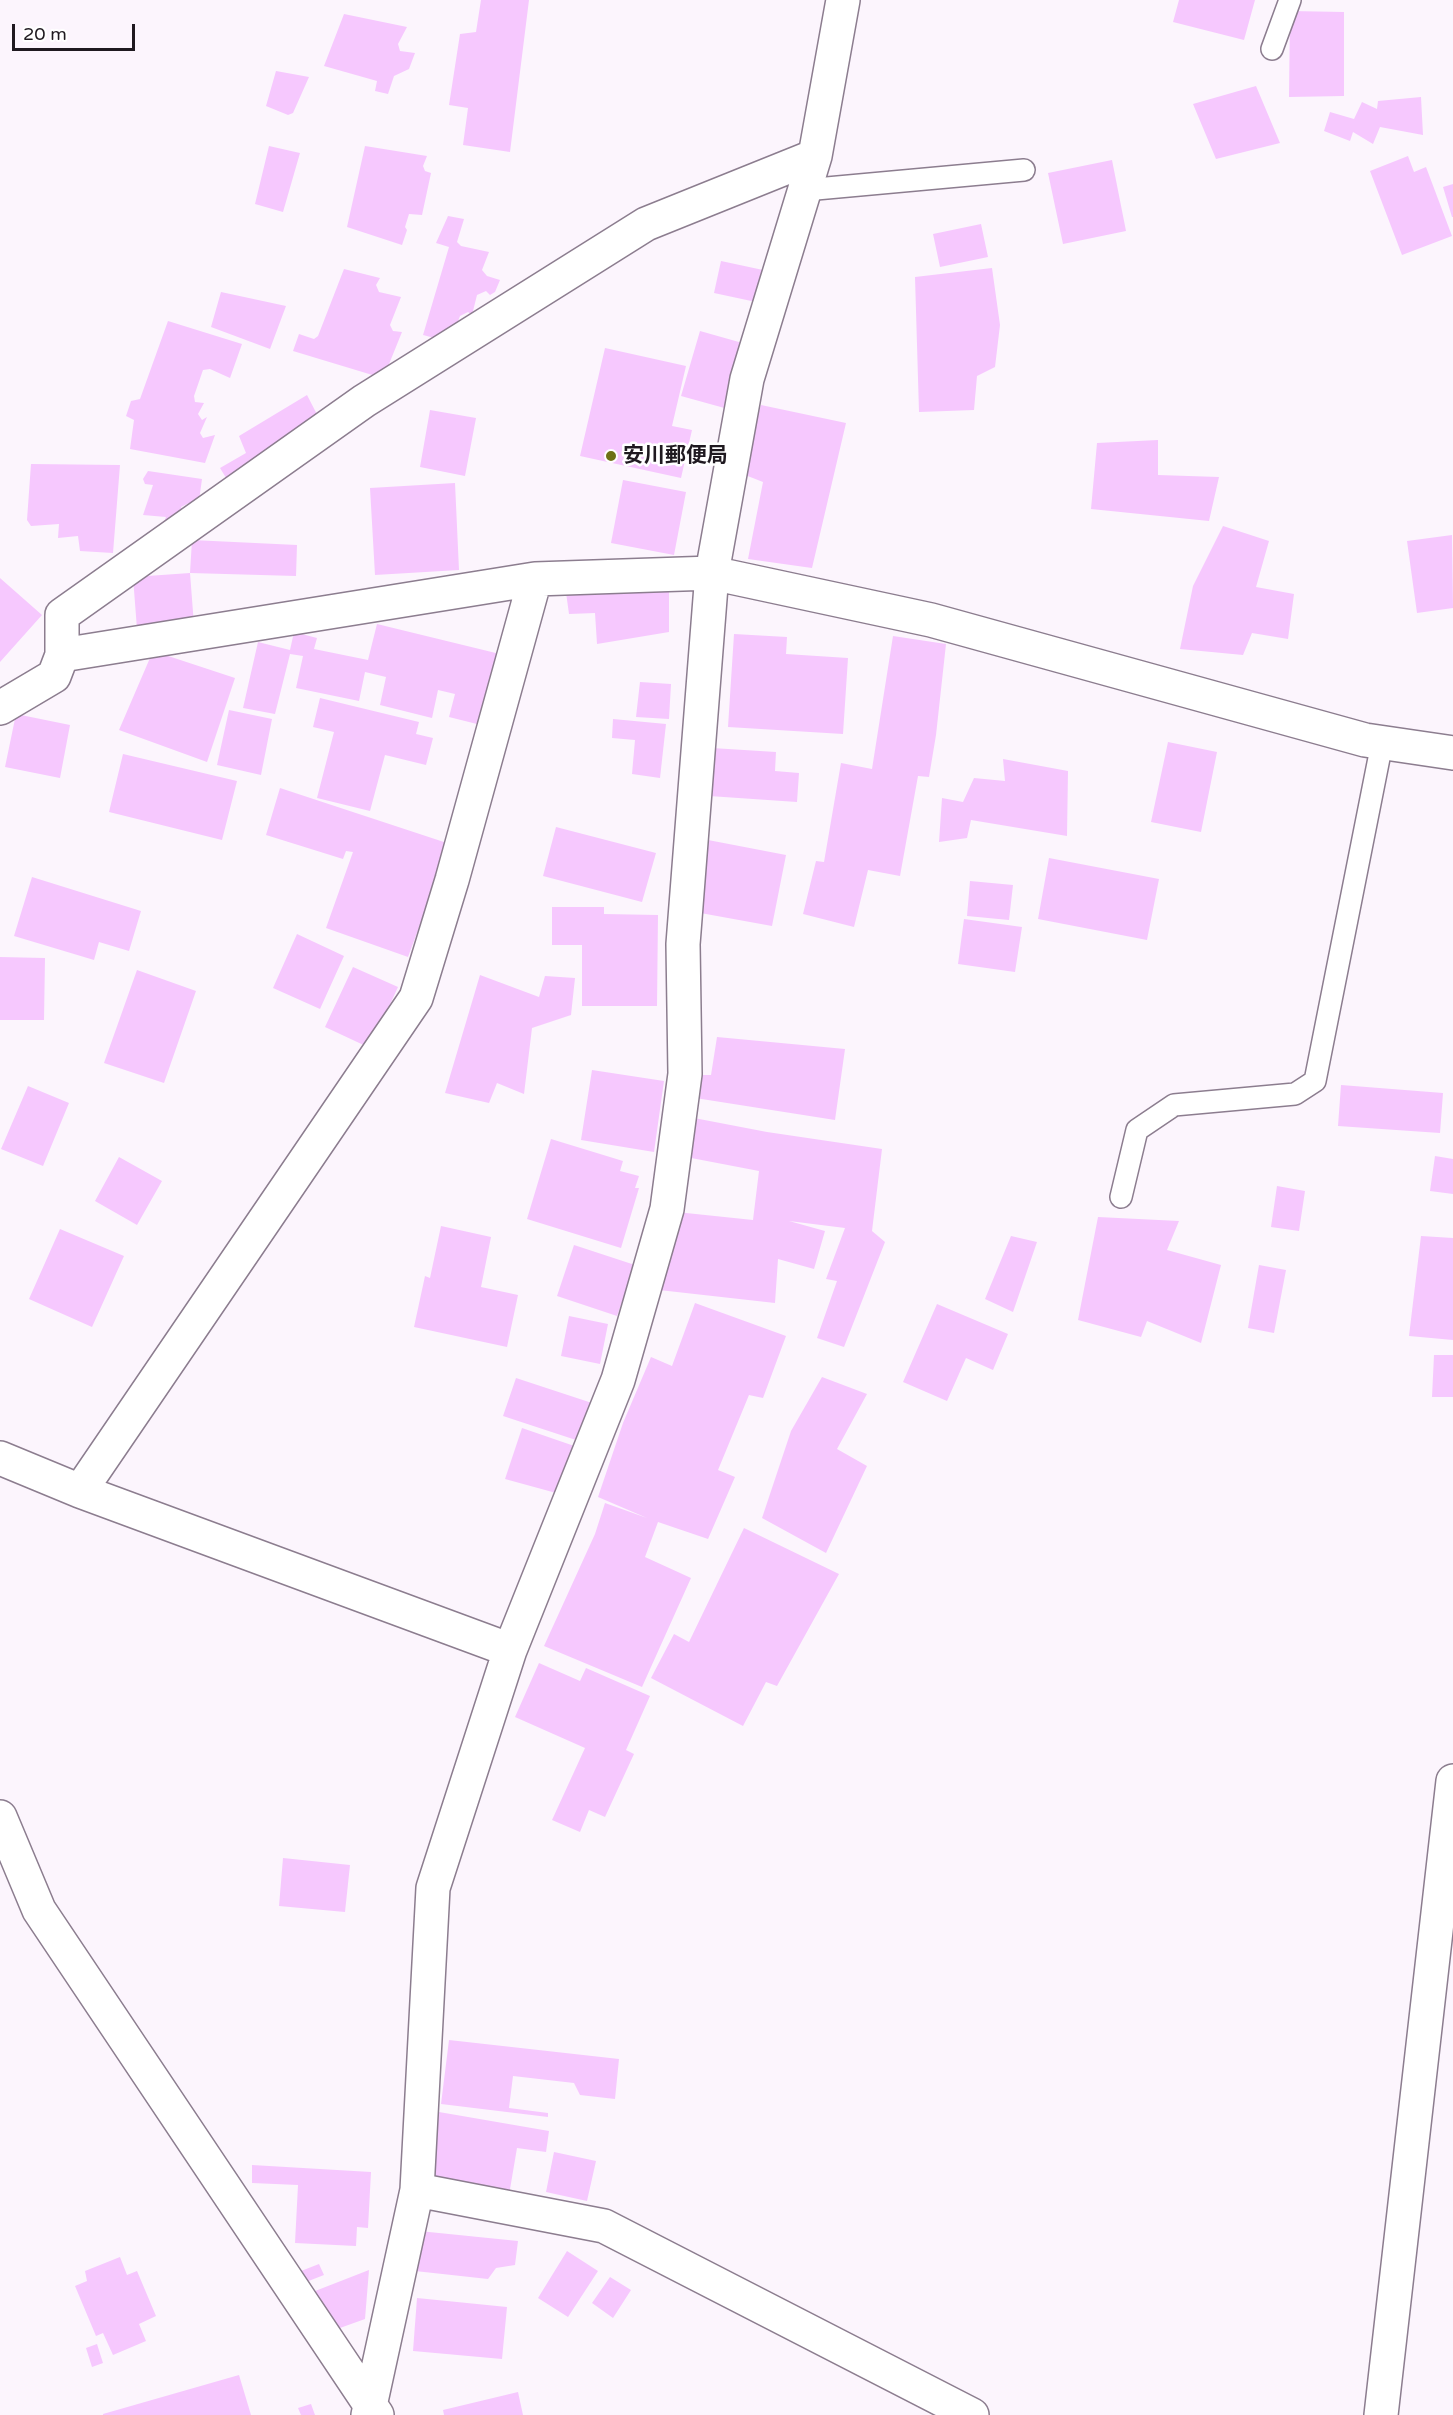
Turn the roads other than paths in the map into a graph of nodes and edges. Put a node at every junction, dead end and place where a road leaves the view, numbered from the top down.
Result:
1 (843, 0) edge
2 (1290, 0) edge
3 (1272, 49) dead end
4 (815, 156) junction
5 (1024, 170) dead end
6 (805, 190) junction
7 (712, 573) junction
8 (535, 579) junction
9 (62, 655) junction
10 (0, 708) edge
11 (1382, 743) junction
12 (1453, 753) edge
13 (1121, 1197) dead end
14 (0, 1458) edge
15 (80, 1491) junction
16 (510, 1650) junction
17 (1453, 1781) edge
18 (0, 1817) edge
19 (417, 2190) junction
20 (372, 2412) edge
21 (972, 2415) edge
22 (1382, 2415) edge

1 - 4 street
2 - 3 lane
4 - 6 street
4 - 9 street
5 - 6 lane
6 - 7 street
7 - 8 street
7 - 11 street
7 - 16 street
8 - 9 street
8 - 15 street
9 - 10 street
11 - 12 street
11 - 13 lane
14 - 15 street
15 - 16 street
16 - 19 street
17 - 22 street
18 - 20 street
19 - 20 street
19 - 21 street

